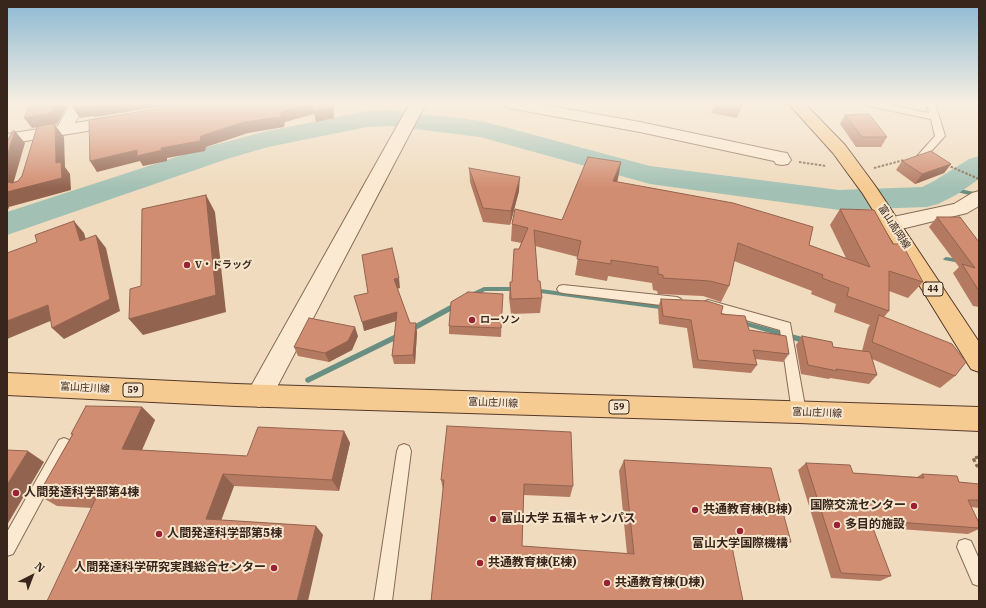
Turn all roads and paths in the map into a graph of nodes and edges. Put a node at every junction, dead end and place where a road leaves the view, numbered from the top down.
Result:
1 (61, 131) edge
2 (402, 131) edge
3 (663, 131) edge
4 (824, 131) edge
5 (939, 131) edge
6 (37, 135) junction
7 (7, 140) edge
8 (31, 153) edge
9 (922, 156) junction
10 (782, 160) joint
11 (826, 166) dead end
12 (874, 169) dead end
13 (979, 178) edge
14 (979, 197) edge
15 (890, 221) junction
16 (563, 290) dead end
17 (979, 362) edge
18 (7, 384) edge
19 (259, 396) junction
20 (799, 412) junction
21 (979, 420) edge
22 (64, 445) dead end
23 (404, 451) dead end
24 (979, 457) edge
25 (978, 466) edge
26 (965, 547) dead end
27 (7, 548) edge
28 (979, 578) edge
29 (383, 601) edge

1 - 6 street
2 - 19 street
3 - 10 street
4 - 15 main road, 富山高岡線 / 44
5 - 9 lane
6 - 7 street
6 - 8 street
9 - 12 path
9 - 13 path
10 - 11 path
14 - 15 street
15 - 17 main road, 富山高岡線 / 44
16 - 20 lane
18 - 19 main road, 富山庄川線 / 59
19 - 20 main road, 富山庄川線 / 59
20 - 21 main road, 富山庄川線 / 59
22 - 27 lane
23 - 29 lane
24 - 25 path
26 - 28 lane

